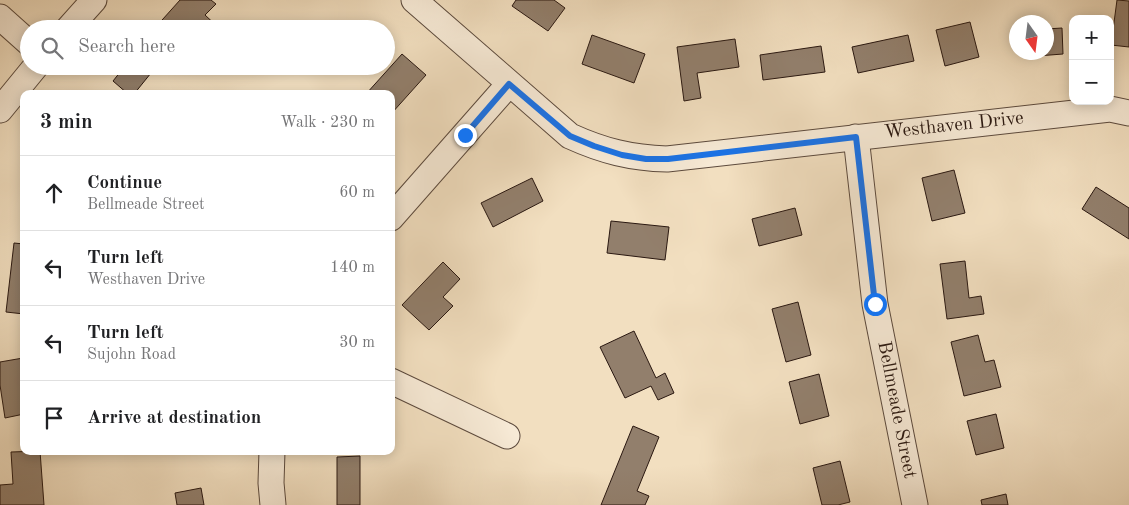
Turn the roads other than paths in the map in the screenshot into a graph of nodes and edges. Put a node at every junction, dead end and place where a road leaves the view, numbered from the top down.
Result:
1 (94, 0) edge
2 (414, 0) edge
3 (0, 17) edge
4 (76, 20) edge
5 (20, 34) edge
6 (29, 75) edge
7 (509, 84) junction
8 (0, 110) edge
9 (1129, 112) edge
10 (856, 137) junction
11 (395, 213) edge
12 (395, 383) edge
13 (507, 436) dead end
14 (272, 455) edge
15 (273, 505) edge
16 (915, 505) edge

1 - 4 street
2 - 7 street, Westhaven Drive
3 - 5 street
6 - 8 street
7 - 10 street, Westhaven Drive
7 - 11 street
9 - 10 street, Westhaven Drive
10 - 16 street, Bellmeade Street
12 - 13 street
14 - 15 street

